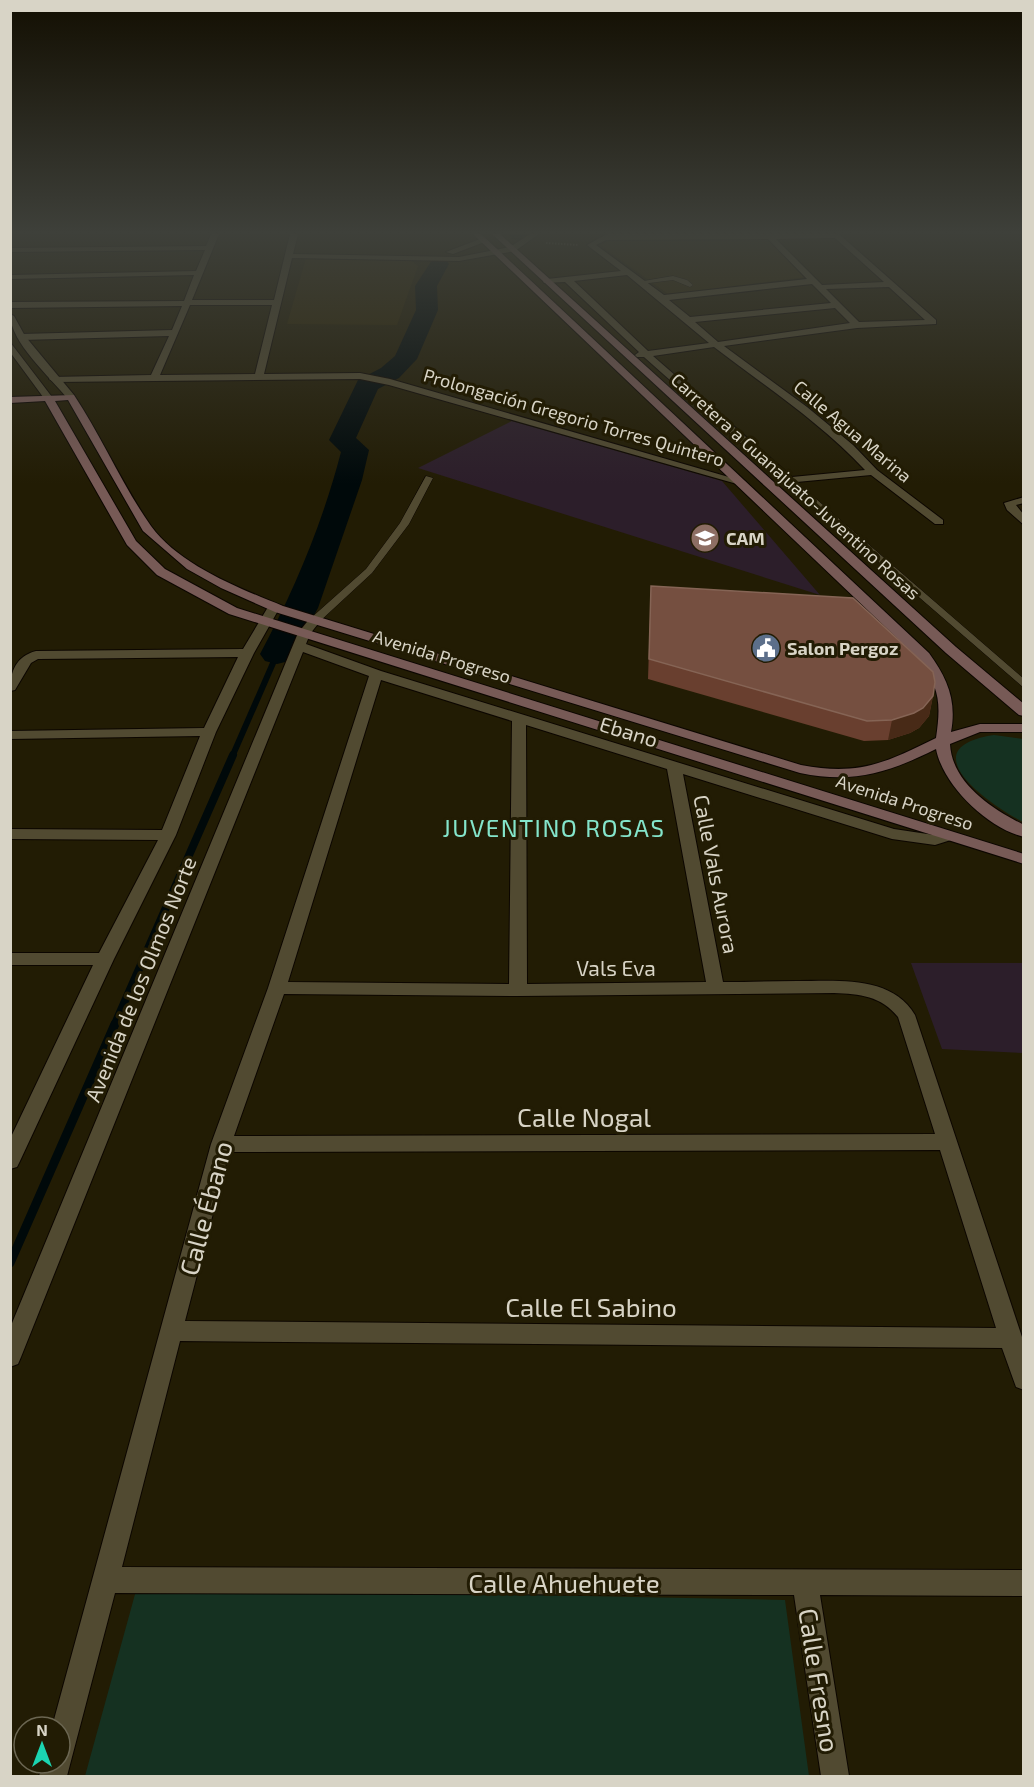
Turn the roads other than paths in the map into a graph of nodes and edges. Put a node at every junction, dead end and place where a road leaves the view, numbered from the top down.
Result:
1 (11, 317) edge
2 (182, 317) edge
3 (273, 317) edge
4 (564, 317) edge
5 (587, 317) edge
6 (607, 317) edge
7 (685, 317) edge
8 (714, 317) edge
9 (849, 317) edge
10 (928, 317) edge
11 (688, 320) junction
12 (857, 325) junction
13 (175, 333) junction
14 (21, 337) junction
15 (10, 345) edge
16 (718, 346) junction
17 (646, 354) junction
18 (629, 357) junction
19 (259, 376) junction
20 (154, 378) junction
21 (54, 379) junction
22 (10, 400) edge
23 (72, 400) junction
24 (49, 401) junction
25 (10, 406) edge
26 (873, 472) junction
27 (429, 478) dead end
28 (790, 481) junction
29 (741, 482) junction
30 (1023, 500) edge
31 (939, 522) dead end
32 (1023, 522) edge
33 (276, 608) junction
34 (266, 623) junction
35 (305, 630) junction
36 (247, 653) junction
37 (376, 674) junction
38 (1023, 684) edge
39 (10, 687) edge
40 (1021, 708) edge
41 (519, 719) junction
42 (1023, 728) edge
43 (209, 732) junction
44 (688, 734) junction
45 (10, 735) edge
46 (943, 739) junction
47 (676, 750) junction
48 (674, 767) junction
49 (1023, 832) edge
50 (10, 834) edge
51 (168, 835) junction
52 (948, 836) junction
53 (978, 845) junction
54 (1023, 851) edge
55 (1023, 860) edge
56 (10, 959) edge
57 (105, 959) junction
58 (277, 988) junction
59 (716, 989) junction
60 (518, 990) junction
61 (946, 1142) junction
62 (221, 1144) junction
63 (10, 1161) edge
64 (171, 1331) junction
65 (1010, 1338) junction
66 (10, 1357) edge
67 (1023, 1380) edge
68 (104, 1580) junction
69 (1023, 1583) edge
70 (805, 1584) junction
71 (69, 1715) edge
72 (835, 1776) edge

1 - 14 street, Avenida Progreso
2 - 13 street
3 - 19 street
4 - 29 main road, Carretera a Guanajuato-Juventino Rosas
5 - 18 main road, Carretera a Guanajuato-Juventino Rosas
6 - 17 street
7 - 11 street, Calle Agua Marina
8 - 11 street
9 - 12 street
10 - 12 street
11 - 16 street, Calle Agua Marina
12 - 16 street
13 - 14 street
13 - 20 street
14 - 21 street, Avenida Progreso
15 - 24 street, Avenida Progreso
16 - 17 street
16 - 26 street, Calle Agua Marina
17 - 18 street
17 - 28 street
18 - 40 main road, Carretera a Guanajuato-Juventino Rosas
19 - 20 street, Prolongación Gregorio Torres Quintero
19 - 29 street, Prolongación Gregorio Torres Quintero
20 - 21 street, Prolongación Gregorio Torres Quintero
21 - 23 street, Avenida Progreso
22 - 24 main road
23 - 24 main road
23 - 33 main road, Avenida Progreso
24 - 25 main road
24 - 34 main road, Avenida Progreso
26 - 28 street
26 - 31 street, Calle Agua Marina
27 - 35 lane
28 - 38 lane
29 - 46 main road, Carretera a Guanajuato-Juventino Rosas
30 - 32 street
33 - 34 street, Avenida de los Olmos Norte
33 - 35 main road, Avenida Progreso
34 - 35 main road, Avenida Progreso
34 - 36 street, Avenida de los Olmos Norte
35 - 37 street, Ebano
35 - 44 main road, Avenida Progreso
35 - 47 main road, Avenida Progreso
35 - 66 street, Avenida de los Olmos Norte
36 - 39 street
36 - 43 street, Avenida de los Olmos Norte
37 - 41 street, Ebano
37 - 58 street, Calle Ébano
41 - 48 street, Ebano
41 - 60 street
42 - 46 main road, Avenida Progreso
43 - 45 street
43 - 51 street, Avenida de los Olmos Norte
44 - 46 main road, Avenida Progreso
44 - 47 main road
46 - 49 main road
47 - 52 main road, Avenida Progreso
48 - 52 street, Ebano
48 - 59 street, Calle Vals Aurora
50 - 51 street
51 - 57 street, Avenida de los Olmos Norte
52 - 53 main road, Avenida Progreso
53 - 54 main road
53 - 55 main road
56 - 57 street
57 - 63 street, Avenida de los Olmos Norte
58 - 60 street, Vals Eva
58 - 62 street, Calle Ébano
59 - 60 street, Vals Eva
59 - 61 street, Vals Eva
61 - 62 street, Calle Nogal
61 - 65 street, Vals Eva
62 - 64 street, Calle Ébano
64 - 65 street, Calle El Sabino
64 - 68 street, Calle Ébano
65 - 67 street, Vals Eva
68 - 70 street, Calle Ahuehuete
68 - 71 street, Calle Ébano
69 - 70 street, Calle Ahuehuete
70 - 72 street, Calle Fresno

